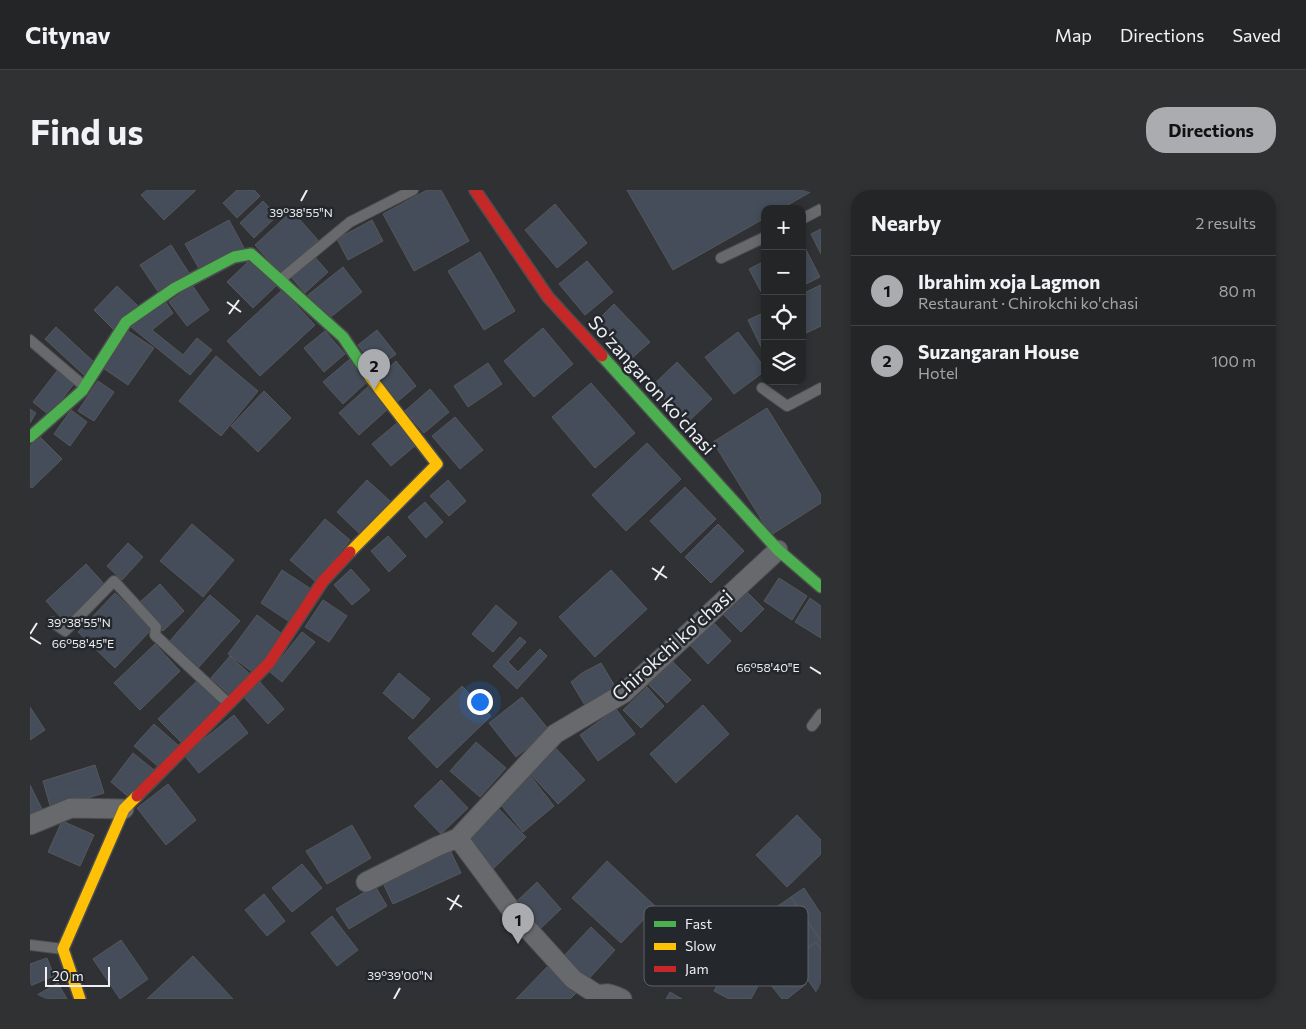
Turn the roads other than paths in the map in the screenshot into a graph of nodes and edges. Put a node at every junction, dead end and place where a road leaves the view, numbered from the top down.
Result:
1 (413, 190) edge
2 (475, 190) edge
3 (821, 210) edge
4 (806, 217) edge
5 (761, 239) edge
6 (721, 258) dead end
7 (279, 281) junction
8 (30, 340) edge
9 (85, 387) junction
10 (762, 388) dead end
11 (821, 388) edge
12 (30, 437) edge
13 (778, 550) junction
14 (821, 587) edge
15 (52, 622) dead end
16 (229, 703) junction
17 (821, 714) edge
18 (812, 726) dead end
19 (124, 809) junction
20 (30, 826) edge
21 (458, 838) junction
22 (366, 882) dead end
23 (30, 944) edge
24 (63, 949) junction
25 (596, 997) edge
26 (80, 999) edge
27 (622, 999) edge

1 - 7 lane
2 - 13 street, So'zangaron ko'chasi
3 - 4 lane
5 - 6 lane
7 - 9 street
7 - 16 street
8 - 9 lane
9 - 12 street
10 - 11 lane
13 - 14 street, So'zangaron ko'chasi
13 - 21 street, Chirokchi ko'chasi
15 - 16 lane
16 - 19 street
17 - 18 lane
19 - 20 street
19 - 24 street
21 - 22 street
21 - 25 street
23 - 24 lane
24 - 26 street
25 - 27 street

